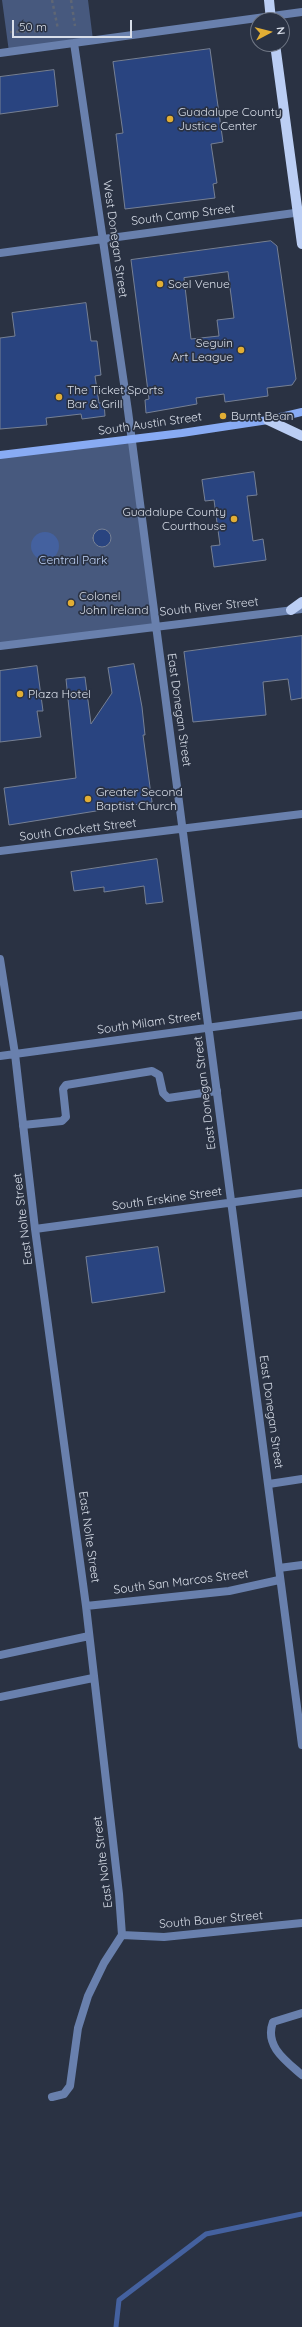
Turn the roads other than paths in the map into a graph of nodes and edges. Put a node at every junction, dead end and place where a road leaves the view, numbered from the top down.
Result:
1 (269, 0) edge
2 (270, 12) edge
3 (302, 12) edge
4 (290, 14) edge
5 (250, 21) edge
6 (74, 43) junction
7 (276, 52) edge
8 (0, 53) edge
9 (300, 212) edge
10 (102, 238) junction
11 (302, 244) edge
12 (0, 253) edge
13 (302, 412) edge
14 (268, 420) junction
15 (302, 436) edge
16 (131, 440) junction
17 (0, 455) edge
18 (302, 602) edge
19 (302, 609) edge
20 (291, 610) junction
21 (156, 625) junction
22 (0, 646) edge
23 (302, 814) edge
24 (183, 829) junction
25 (0, 851) edge
26 (0, 959) edge
27 (302, 1015) edge
28 (210, 1027) junction
29 (15, 1054) junction
30 (0, 1056) edge
31 (217, 1091) junction
32 (23, 1125) junction
33 (302, 1192) edge
34 (230, 1203) junction
35 (36, 1229) junction
36 (302, 1479) edge
37 (269, 1484) junction
38 (302, 1565) edge
39 (279, 1568) junction
40 (279, 1580) junction
41 (86, 1606) junction
42 (89, 1636) junction
43 (0, 1655) edge
44 (93, 1678) junction
45 (0, 1697) edge
46 (302, 1745) edge
47 (302, 1923) edge
48 (122, 1935) junction
49 (302, 2013) edge
50 (302, 2074) edge
51 (52, 2097) dead end

1 - 2 main road
3 - 4 street
5 - 6 street
6 - 8 street
6 - 10 street, West Donegan Street
7 - 9 main road
9 - 10 street, South Camp Street
9 - 11 main road
10 - 12 street, South Camp Street
10 - 16 street, West Donegan Street
13 - 14 main road, South Austin Street
14 - 15 main road
14 - 16 main road, South Austin Street
16 - 17 main road, South Austin Street
16 - 21 street, East Donegan Street
18 - 20 main road
19 - 20 street, South River Street
20 - 21 street, South River Street
21 - 22 street, South River Street
21 - 24 street, East Donegan Street
23 - 24 street, South Crockett Street
24 - 25 street, South Crockett Street
24 - 28 street, East Donegan Street
26 - 29 street, East Nolte Street
27 - 28 street, South Milam Street
28 - 29 street, South Milam Street
28 - 31 street, East Donegan Street
29 - 30 street, South Milam Street
29 - 32 street, East Nolte Street
31 - 32 street
31 - 34 street, East Donegan Street
32 - 35 street, East Nolte Street
33 - 34 street, South Erskine Street
34 - 35 street, South Erskine Street
34 - 37 street, East Donegan Street
35 - 41 street, East Nolte Street
36 - 37 street
37 - 39 street, East Donegan Street
38 - 39 street
39 - 40 street, East Donegan Street
40 - 41 street, South San Marcos Street
40 - 46 street, East Donegan Street
41 - 42 street, East Nolte Street
42 - 43 street
42 - 44 street, East Nolte Street
44 - 45 street
44 - 48 street, East Nolte Street
47 - 48 street, South Bauer Street
48 - 51 street
49 - 50 street

